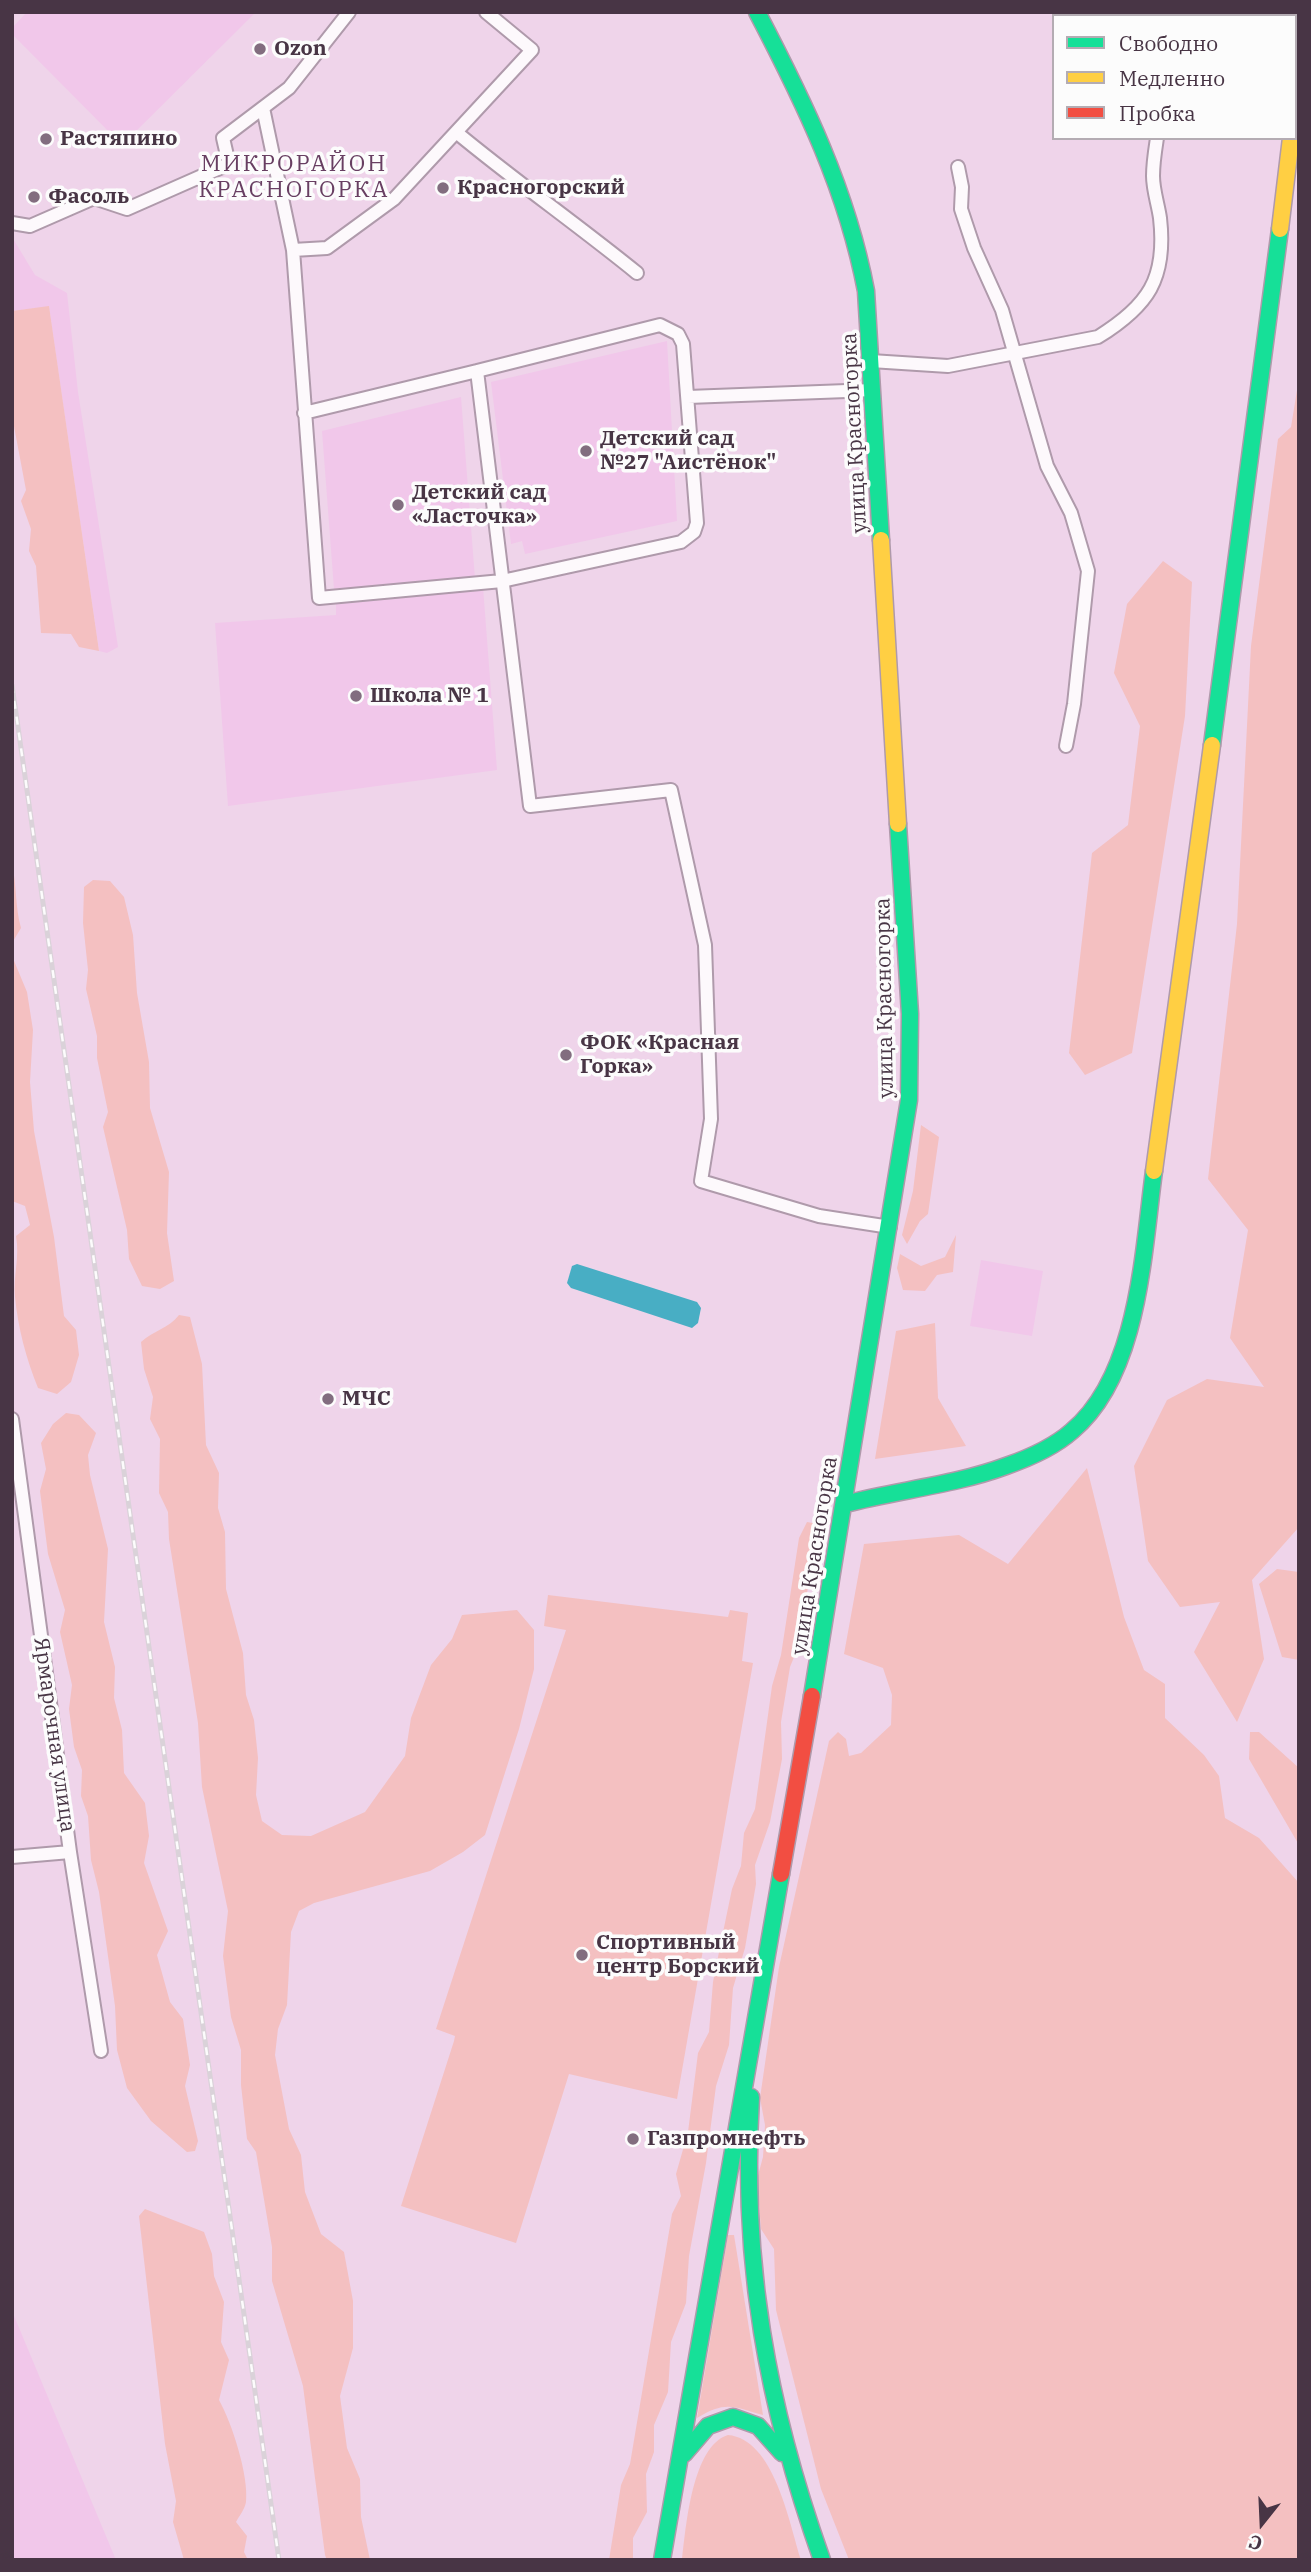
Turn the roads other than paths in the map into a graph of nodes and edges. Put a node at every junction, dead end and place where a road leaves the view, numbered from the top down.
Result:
1 (349, 12) edge
2 (486, 12) edge
3 (757, 12) edge
4 (263, 108) junction
5 (456, 132) junction
6 (1157, 140) edge
7 (1291, 140) edge
8 (958, 167) dead end
9 (12, 223) edge
10 (293, 250) junction
11 (637, 273) dead end
12 (1012, 354) junction
13 (871, 360) junction
14 (477, 371) junction
15 (873, 390) junction
16 (688, 397) junction
17 (304, 413) junction
18 (502, 581) junction
19 (1066, 746) dead end
20 (890, 1227) junction
21 (12, 1419) edge
22 (13, 1426) edge
23 (845, 1504) junction
24 (70, 1852) junction
25 (12, 1857) edge
26 (761, 1995) junction
27 (101, 2051) dead end
28 (681, 2459) junction
29 (788, 2462) junction
30 (662, 2560) edge
31 (822, 2560) edge

1 - 4 street
2 - 5 street
3 - 13 main road, улица Красногорка
4 - 9 street
4 - 10 street
5 - 10 street
5 - 11 street
6 - 12 street
7 - 23 main road
8 - 12 street
10 - 17 street
12 - 13 street
12 - 19 street
13 - 15 main road, улица Красногорка
14 - 16 street
14 - 17 street
14 - 18 street
15 - 16 street
15 - 20 main road, улица Красногорка
16 - 18 street
17 - 18 street
18 - 20 street
20 - 23 main road, улица Красногорка
21 - 22 street, Ярмарочная улица
22 - 24 street, Ярмарочная улица
23 - 26 main road, улица Красногорка
24 - 25 street
24 - 27 street, Ярмарочная улица
26 - 28 main road
26 - 29 main road
28 - 29 main road
28 - 30 main road
29 - 31 main road

